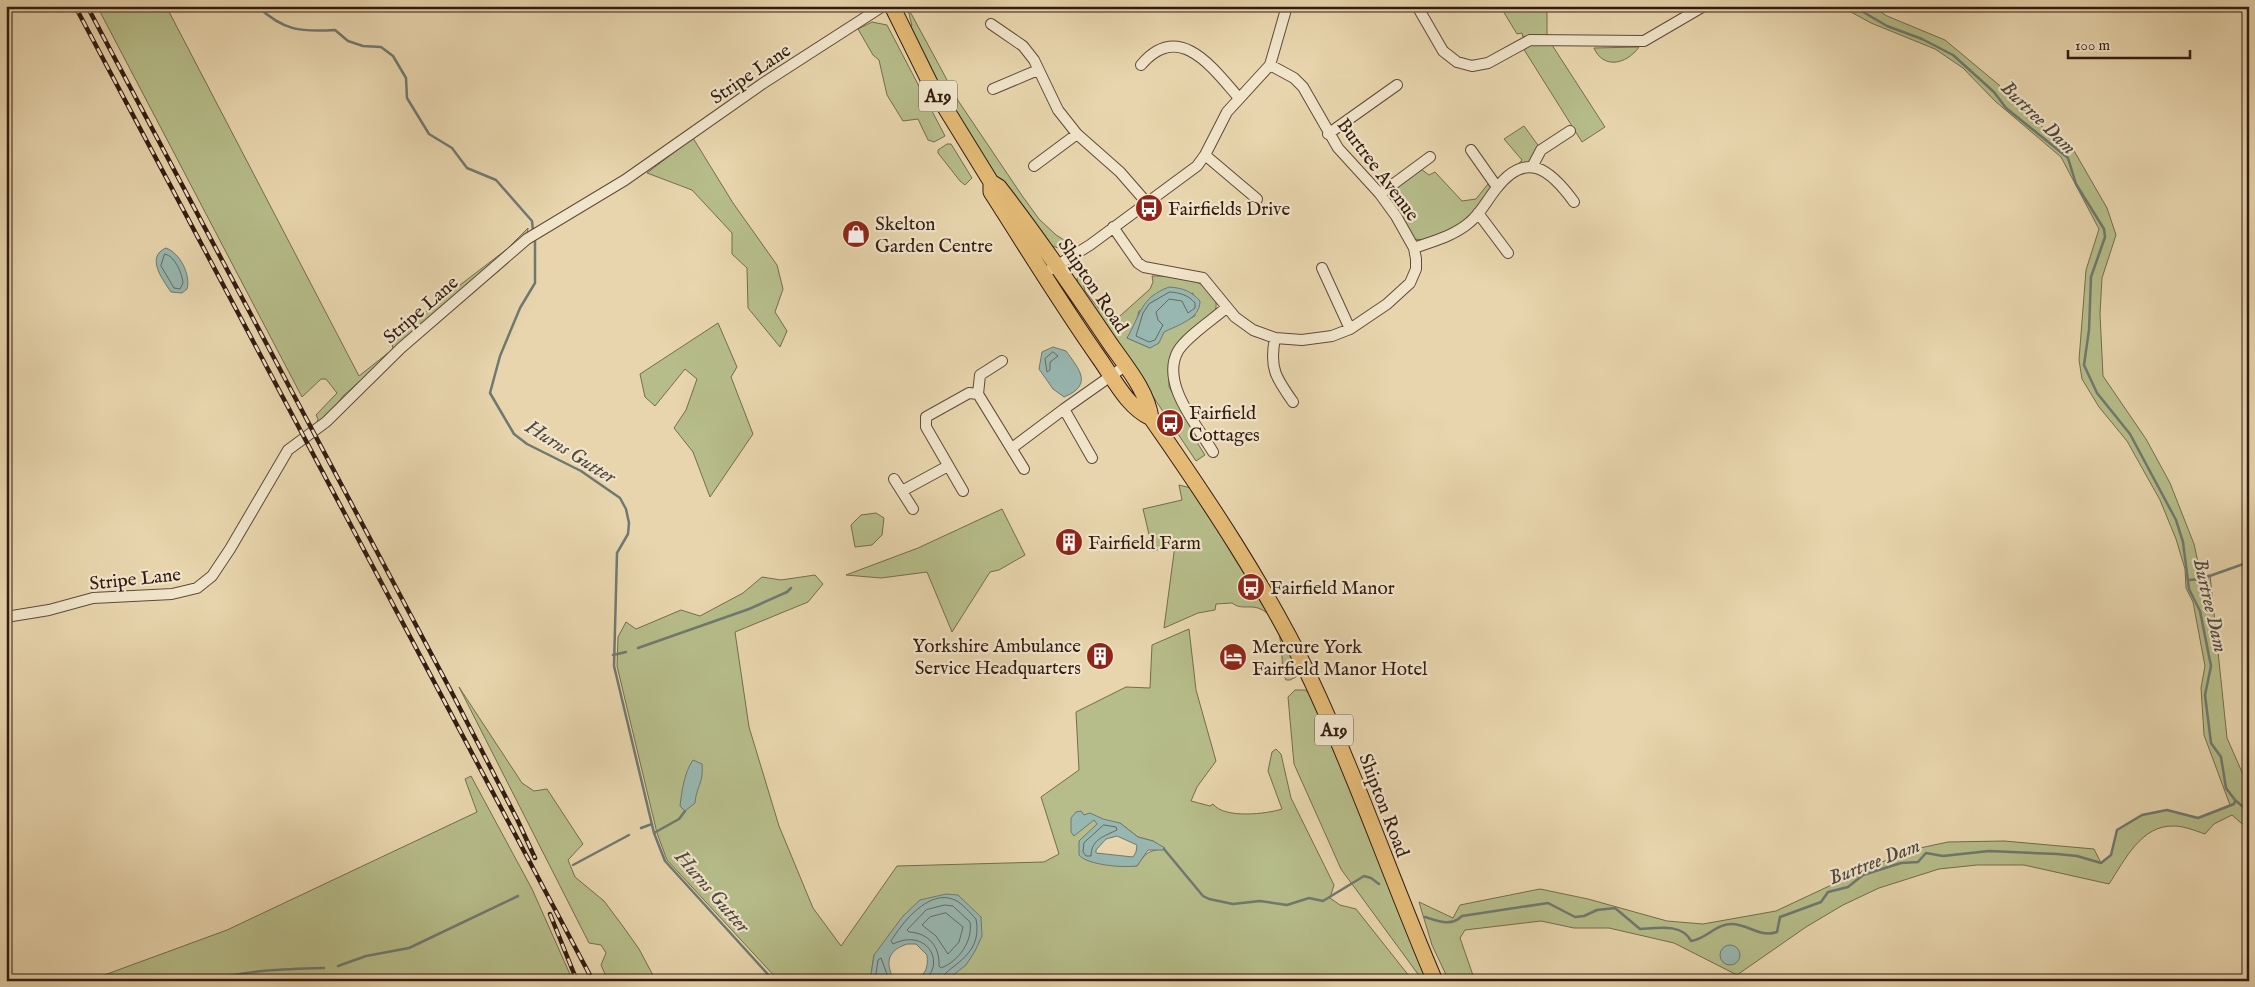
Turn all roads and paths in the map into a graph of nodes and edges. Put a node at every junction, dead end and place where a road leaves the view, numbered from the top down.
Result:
1 (883, 6) edge
2 (892, 6) edge
3 (1287, 6) edge
4 (1417, 6) edge
5 (1704, 6) edge
6 (991, 24) dead end
7 (1141, 65) dead end
8 (1270, 65) junction
9 (1038, 70) junction
10 (1397, 85) dead end
11 (993, 90) dead end
12 (1239, 98) junction
13 (1570, 131) dead end
14 (1077, 134) junction
15 (1328, 134) junction
16 (1471, 150) dead end
17 (1205, 155) junction
18 (1430, 157) dead end
19 (1034, 166) dead end
20 (1532, 167) junction
21 (991, 182) junction
22 (1497, 187) junction
23 (1380, 194) junction
24 (1256, 199) dead end
25 (1574, 202) dead end
26 (1147, 203) junction
27 (1478, 213) junction
28 (1113, 227) junction
29 (1414, 248) junction
30 (1508, 253) dead end
31 (1058, 265) junction
32 (1322, 268) dead end
33 (1043, 274) junction
34 (1227, 307) junction
35 (1350, 329) junction
36 (1275, 338) junction
37 (1002, 361) dead end
38 (1125, 366) junction
39 (1111, 376) junction
40 (978, 394) junction
41 (1293, 402) dead end
42 (1064, 409) junction
43 (1151, 418) junction
44 (1012, 448) junction
45 (1213, 452) dead end
46 (1092, 458) dead end
47 (948, 466) junction
48 (1024, 469) dead end
49 (894, 479) dead end
50 (902, 491) junction
51 (963, 491) dead end
52 (913, 508) dead end
53 (6, 617) edge
54 (1435, 981) edge

1 - 53 street, Stripe Lane
2 - 21 highway, A19
3 - 8 street
4 - 5 street
6 - 9 street
7 - 12 street
8 - 12 street
8 - 15 street, Burtree Avenue
9 - 11 street
9 - 14 street
10 - 15 street
12 - 17 street
13 - 20 street
14 - 19 street
14 - 26 street
15 - 23 street, Burtree Avenue
16 - 22 street
17 - 24 street
17 - 26 street
18 - 23 street
20 - 22 street
20 - 25 street
21 - 31 highway, Shipton Road / A19
21 - 33 highway, A19
22 - 27 street
23 - 29 street, Burtree Avenue
26 - 28 street
27 - 29 street
27 - 30 street
28 - 31 street
28 - 34 street, Burtree Avenue
29 - 35 street, Burtree Avenue
31 - 33 street
31 - 38 highway, Shipton Road / A19
32 - 35 street
33 - 39 highway, Shipton Road / A19
34 - 36 street, Burtree Avenue
34 - 45 street
35 - 36 street, Burtree Avenue
36 - 41 street
37 - 40 street
38 - 39 street
38 - 43 highway, Shipton Road / A19
39 - 42 street
39 - 43 highway, Shipton Road / A19
40 - 44 street
40 - 47 street
42 - 44 street
42 - 46 street
43 - 54 highway, Shipton Road / A19
44 - 48 street
47 - 50 street
47 - 51 street
49 - 50 street
50 - 52 street

